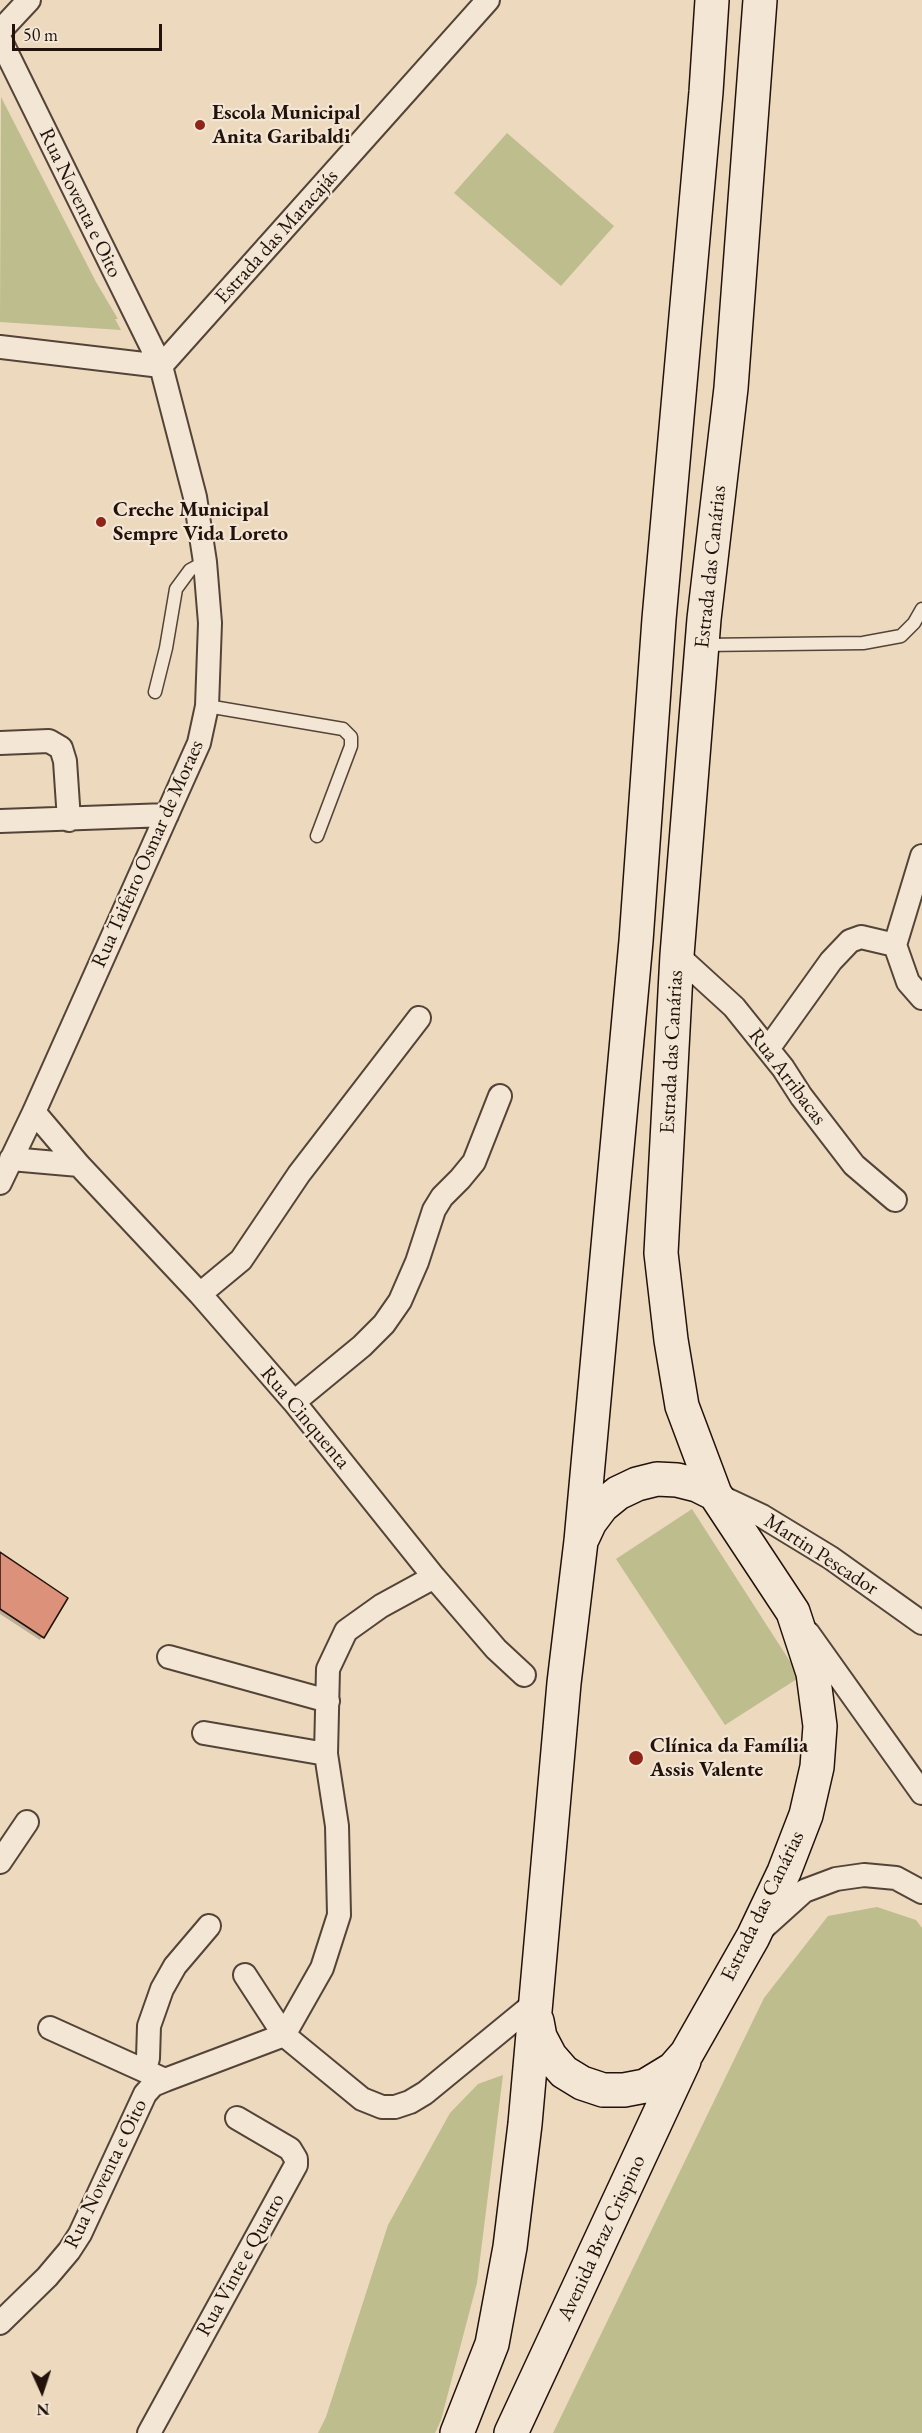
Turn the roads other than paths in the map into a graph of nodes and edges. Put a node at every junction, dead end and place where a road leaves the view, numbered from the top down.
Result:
1 (29, 0) edge
2 (488, 0) edge
3 (712, 0) edge
4 (760, 0) edge
5 (0, 31) edge
6 (0, 39) edge
7 (0, 347) edge
8 (161, 366) junction
9 (206, 562) junction
10 (922, 609) edge
11 (659, 619) junction
12 (703, 632) junction
13 (155, 692) dead end
14 (207, 706) junction
15 (0, 743) edge
16 (167, 815) junction
17 (69, 820) junction
18 (0, 821) edge
19 (318, 836) dead end
20 (922, 856) edge
21 (895, 945) junction
22 (677, 956) junction
23 (922, 998) edge
24 (419, 1018) dead end
25 (768, 1049) junction
26 (500, 1096) dead end
27 (34, 1112) junction
28 (11, 1159) junction
29 (79, 1165) junction
30 (0, 1183) edge
31 (895, 1200) dead end
32 (200, 1294) junction
33 (294, 1402) junction
34 (716, 1494) junction
35 (581, 1541) junction
36 (434, 1577) junction
37 (793, 1612) junction
38 (922, 1623) edge
39 (169, 1657) dead end
40 (524, 1675) dead end
41 (328, 1701) junction
42 (204, 1733) dead end
43 (326, 1754) junction
44 (922, 1793) edge
45 (27, 1822) dead end
46 (0, 1862) edge
47 (922, 1892) edge
48 (209, 1926) dead end
49 (753, 1937) junction
50 (245, 1975) dead end
51 (536, 2009) junction
52 (50, 2028) dead end
53 (284, 2035) junction
54 (692, 2043) junction
55 (155, 2075) junction
56 (237, 2118) dead end
57 (0, 2322) edge
58 (149, 2433) edge
59 (457, 2433) edge
60 (511, 2433) edge

1 - 5 street
2 - 8 street, Estrada das Maracajás
3 - 11 main road, Estrada das Canárias
4 - 12 main road, Estrada das Canárias
6 - 8 street, Rua Noventa e Oito
7 - 8 street
8 - 9 street, Rua Taifeiro Osmar de Moraes
9 - 13 lane
9 - 14 street, Rua Taifeiro Osmar de Moraes
10 - 12 lane
11 - 12 main road
11 - 35 main road, Estrada das Canárias
12 - 22 main road, Estrada das Canárias
14 - 16 street, Rua Taifeiro Osmar de Moraes
14 - 19 lane
15 - 17 street
16 - 17 street
16 - 27 street, Rua Taifeiro Osmar de Moraes
17 - 18 street
20 - 21 street
21 - 23 street
21 - 25 street
22 - 25 street, Rua Arribacas
22 - 34 main road, Estrada das Canárias
24 - 32 street
25 - 31 street, Rua Arribacas
26 - 33 street
27 - 28 street, Rua Taifeiro Osmar de Moraes
27 - 29 street, Rua Cinquenta
28 - 29 street
28 - 30 street, Rua Taifeiro Osmar de Moraes
29 - 32 street, Rua Cinquenta
32 - 33 street, Rua Cinquenta
33 - 36 street, Rua Cinquenta
34 - 35 main road
34 - 37 main road, Estrada das Canárias
34 - 38 street, Martin Pescador
35 - 51 main road, Estrada das Canárias
36 - 40 street, Rua Cinquenta
36 - 41 street
37 - 44 street
37 - 49 main road, Estrada das Canárias
39 - 41 street
41 - 43 street
42 - 43 street
43 - 53 street
45 - 46 street
47 - 49 street
48 - 55 street
49 - 54 main road, Estrada das Canárias
50 - 53 street
51 - 53 street
51 - 54 main road
51 - 59 main road
52 - 55 street
53 - 55 street, Rua Noventa e Oito
54 - 60 main road, Avenida Braz Crispino
55 - 57 street, Rua Noventa e Oito
56 - 58 street, Rua Vinte e Quatro

